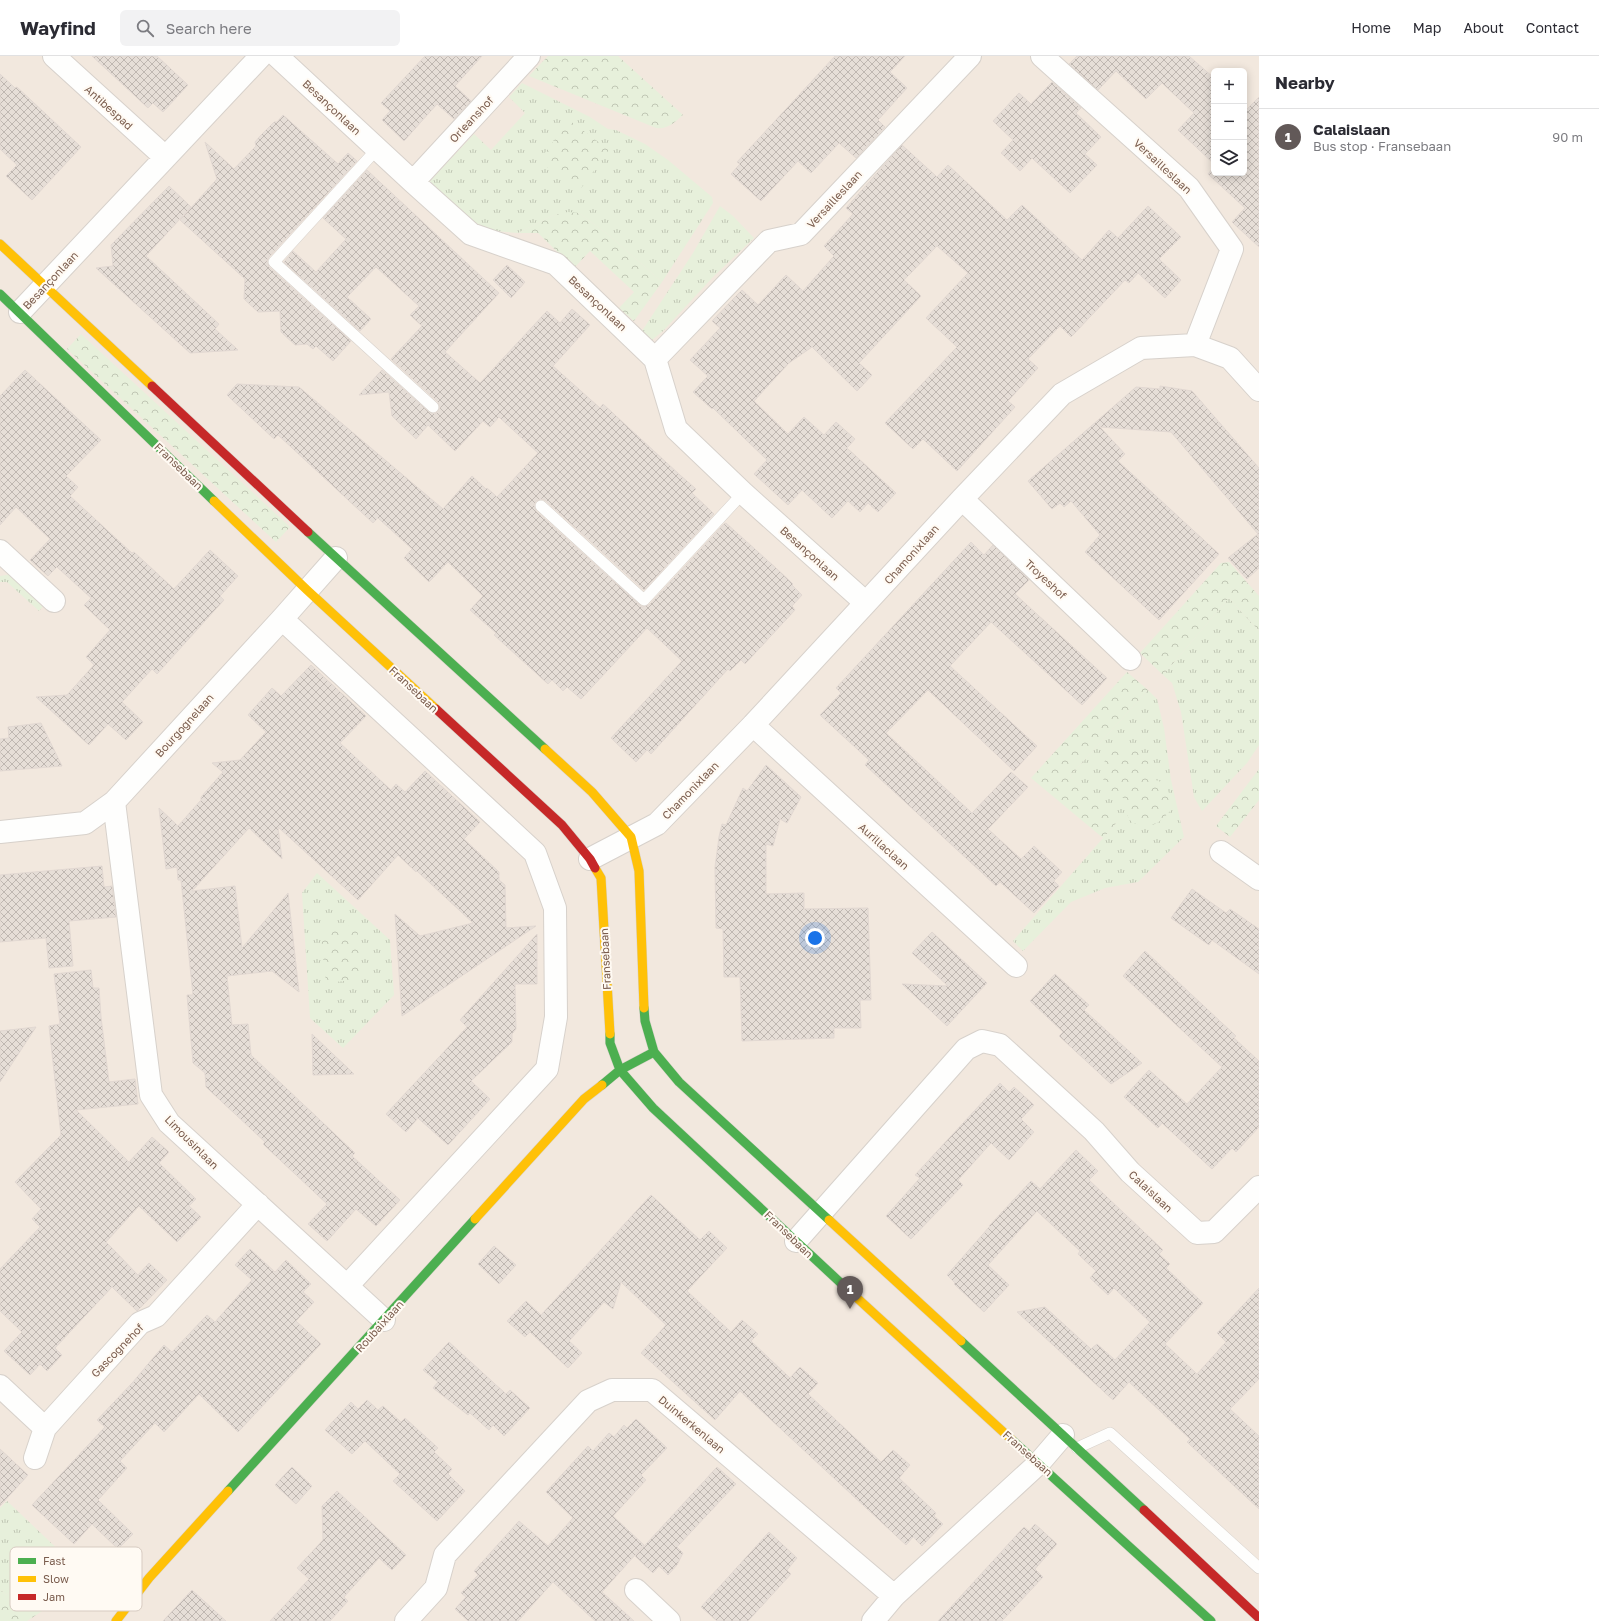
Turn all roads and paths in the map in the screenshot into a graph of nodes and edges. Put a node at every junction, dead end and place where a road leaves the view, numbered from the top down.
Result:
1 (54, 56) edge
2 (261, 56) edge
3 (278, 56) edge
4 (529, 56) edge
5 (970, 56) edge
6 (1042, 56) edge
7 (378, 149) junction
8 (165, 157) junction
9 (412, 182) junction
10 (0, 244) edge
11 (45, 285) junction
12 (0, 294) edge
13 (20, 312) junction
14 (1194, 345) junction
15 (655, 359) junction
16 (1259, 390) edge
17 (433, 407) dead end
18 (743, 493) junction
19 (962, 499) junction
20 (541, 506) dead end
21 (0, 551) edge
22 (336, 558) junction
23 (307, 590) junction
24 (54, 601) dead end
25 (866, 603) junction
26 (282, 619) junction
27 (1130, 659) dead end
28 (753, 725) junction
29 (114, 802) junction
30 (0, 832) edge
31 (631, 838) junction
32 (1221, 852) dead end
33 (590, 859) junction
34 (1259, 879) edge
35 (1016, 966) dead end
36 (654, 1052) junction
37 (620, 1070) junction
38 (1259, 1187) edge
39 (258, 1204) junction
40 (821, 1213) junction
41 (796, 1240) junction
42 (347, 1286) junction
43 (384, 1320) junction
44 (0, 1386) edge
45 (45, 1428) junction
46 (1070, 1441) junction
47 (35, 1458) dead end
48 (1039, 1463) junction
49 (1259, 1568) edge
50 (142, 1587) edge
51 (636, 1590) dead end
52 (894, 1596) junction
53 (122, 1611) edge
54 (1259, 1618) edge
55 (115, 1620) edge
56 (406, 1621) edge
57 (669, 1621) edge
58 (873, 1621) edge
59 (1211, 1621) edge

1 - 8 street, Antibespad
2 - 8 street, Besançonlaan
3 - 7 street, Besançonlaan
4 - 9 street, Orleanshof
5 - 15 street, Versailleslaan
6 - 14 street, Versailleslaan
7 - 9 street, Besançonlaan
7 - 17 lane
8 - 11 street, Besançonlaan
9 - 15 street, Besançonlaan
10 - 11 street
11 - 13 street, Besançonlaan
11 - 22 street
12 - 13 street, Fransebaan
13 - 23 street, Fransebaan
14 - 16 street, Chamonixlaan
14 - 19 street, Chamonixlaan
15 - 18 street, Besançonlaan
18 - 20 lane
18 - 25 street, Besançonlaan
19 - 25 street, Chamonixlaan
19 - 27 street, Troyeshof
21 - 24 street
22 - 23 street, Bourgognelaan
22 - 31 street
23 - 26 street, Bourgognelaan
23 - 33 street, Fransebaan
25 - 28 street, Chamonixlaan
26 - 29 street, Bourgognelaan
26 - 42 street
28 - 31 street, Chamonixlaan
28 - 35 street, Aurillaclaan
29 - 30 street, Bourgognelaan
29 - 39 street, Limousinlaan
31 - 33 street, Chamonixlaan
31 - 36 street
32 - 34 street
33 - 37 street, Fransebaan
36 - 37 street, Roubaixlaan
36 - 40 street
37 - 41 street, Fransebaan
37 - 43 street, Roubaixlaan
38 - 40 street, Calaislaan
39 - 42 street, Limousinlaan
39 - 45 street, Gascognehof
40 - 41 street, Calaislaan
40 - 46 street
41 - 48 street, Fransebaan
42 - 43 street, Limousinlaan
43 - 50 street, Roubaixlaan
44 - 45 street
45 - 47 street, Gascognehof
46 - 48 street
46 - 49 lane
46 - 54 street
48 - 52 street
48 - 59 street, Fransebaan
51 - 57 street
52 - 56 street, Duinkerkenlaan
52 - 58 street
53 - 55 street, Roubaixlaan

